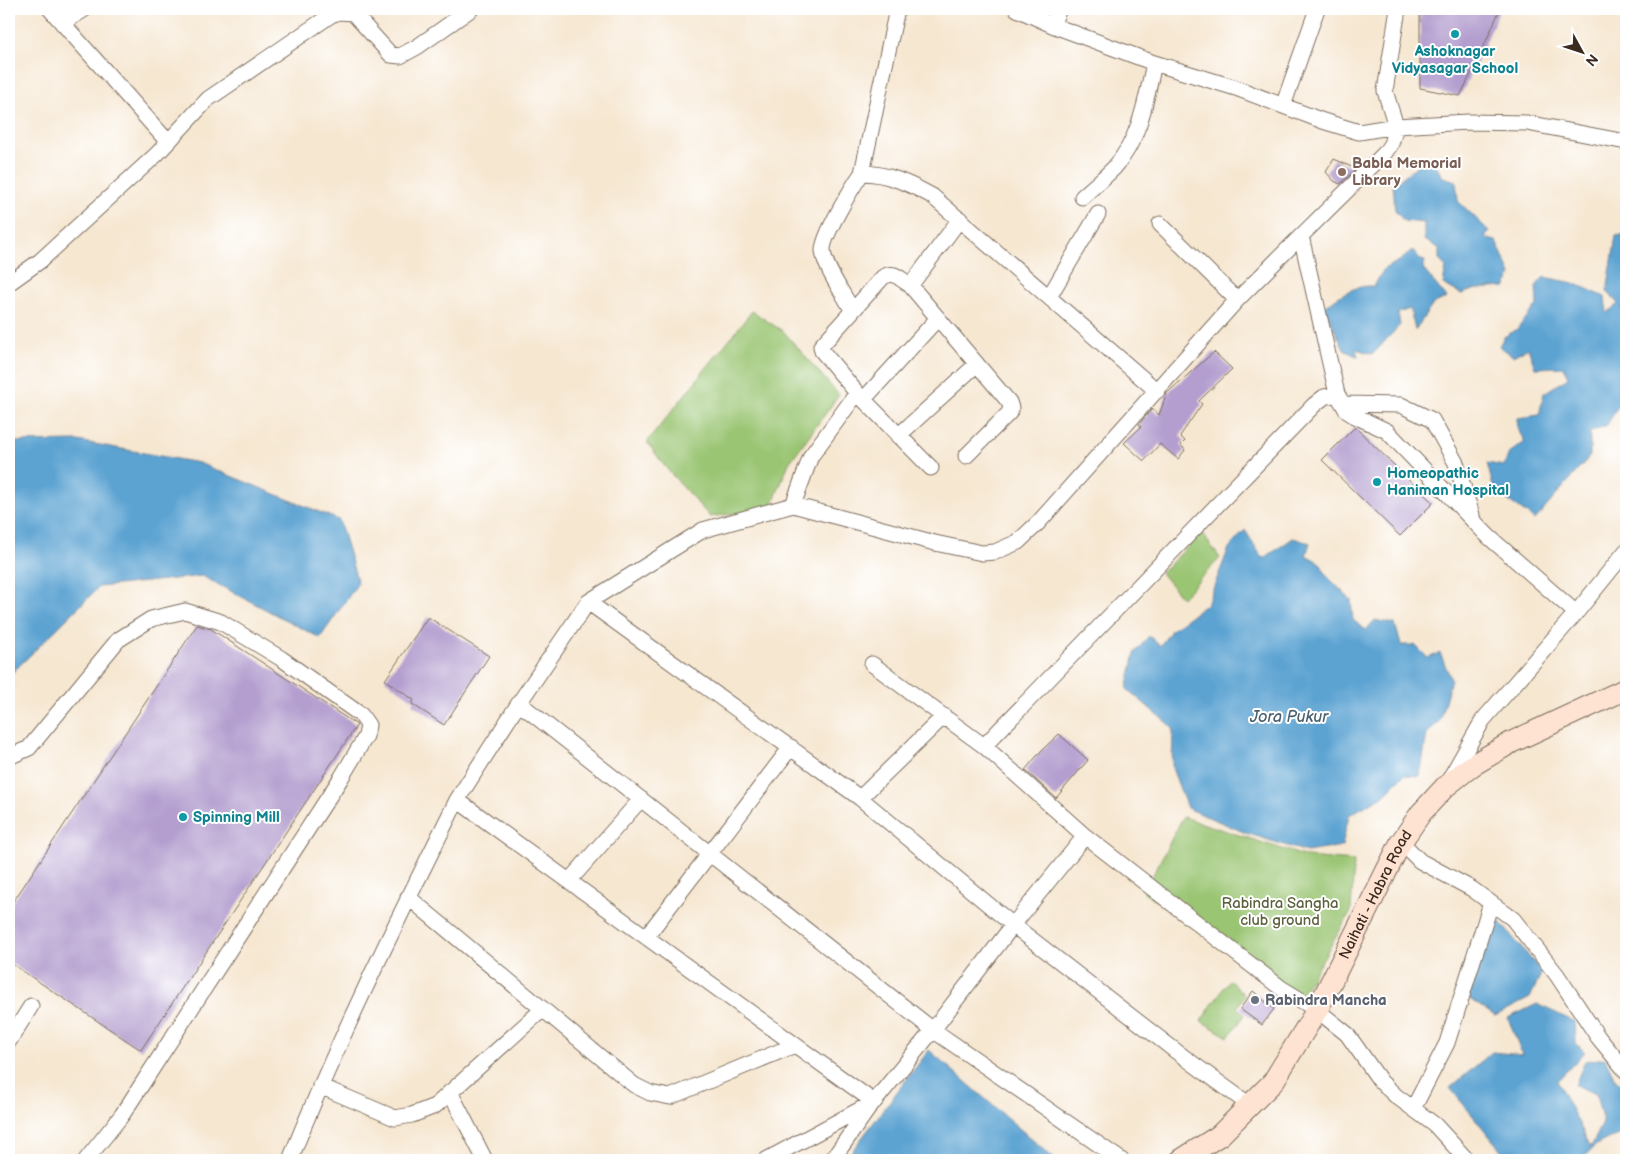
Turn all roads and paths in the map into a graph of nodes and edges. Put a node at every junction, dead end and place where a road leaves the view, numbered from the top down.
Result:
1 (50, 9) edge
2 (85, 9) edge
3 (471, 9) edge
4 (896, 9) edge
5 (1017, 9) edge
6 (1059, 9) edge
7 (1317, 9) edge
8 (1398, 9) edge
9 (341, 10) edge
10 (62, 23) junction
11 (1052, 25) junction
12 (1154, 63) junction
13 (1283, 106) junction
14 (1396, 126) junction
15 (168, 142) junction
16 (1626, 142) edge
17 (862, 173) junction
18 (1082, 197) dead end
19 (1098, 214) dead end
20 (960, 219) junction
21 (1160, 224) dead end
22 (1300, 236) junction
23 (9, 283) edge
24 (909, 284) junction
25 (1049, 296) junction
26 (1237, 300) junction
27 (852, 310) junction
28 (938, 318) junction
29 (977, 364) junction
30 (1156, 391) junction
31 (861, 396) junction
32 (1340, 399) junction
33 (898, 436) junction
34 (966, 456) dead end
35 (931, 468) dead end
36 (793, 506) junction
37 (1473, 518) junction
38 (1626, 551) edge
39 (588, 602) junction
40 (1576, 613) junction
41 (872, 664) dead end
42 (1626, 689) edge
43 (519, 703) junction
44 (944, 716) junction
45 (984, 746) junction
46 (791, 747) junction
47 (9, 757) edge
48 (1445, 787) junction
49 (860, 798) junction
50 (457, 800) junction
51 (641, 800) junction
52 (1085, 836) junction
53 (1401, 842) junction
54 (709, 853) junction
55 (569, 881) junction
56 (408, 897) junction
57 (1491, 903) junction
58 (1013, 925) junction
59 (646, 937) junction
60 (31, 1006) dead end
61 (543, 1009) junction
62 (1316, 1010) junction
63 (933, 1030) junction
64 (9, 1041) edge
65 (795, 1045) junction
66 (1626, 1071) edge
67 (320, 1086) junction
68 (450, 1092) junction
69 (874, 1102) junction
70 (1251, 1106) junction
71 (1413, 1109) junction
72 (86, 1160) edge
73 (290, 1160) edge
74 (485, 1160) edge
75 (766, 1160) edge
76 (832, 1160) edge
77 (1121, 1160) edge
78 (1181, 1160) edge
79 (1467, 1160) edge

1 - 10 street
2 - 10 street
3 - 9 street
4 - 17 street
5 - 11 street
6 - 11 street
7 - 13 street
8 - 14 street
9 - 15 street
10 - 15 street
11 - 12 street
12 - 13 street
12 - 18 street
13 - 14 street
14 - 16 street
14 - 22 street
15 - 23 street
17 - 20 street
17 - 27 street
19 - 25 street
20 - 24 street
20 - 25 street
21 - 26 street
22 - 26 street
22 - 32 street
24 - 27 street
24 - 28 street
25 - 30 street
26 - 30 street
27 - 31 street
28 - 29 street
28 - 31 street
29 - 33 street
29 - 34 street
30 - 36 street
31 - 33 street
31 - 36 street
32 - 37 street
32 - 37 street
32 - 45 street
33 - 35 street
36 - 39 street
37 - 40 street
38 - 40 street
39 - 43 street
39 - 46 street
40 - 48 street
41 - 44 street
42 - 48 main road, Naihati - Habra Road
43 - 50 street
43 - 51 street
44 - 45 street
44 - 49 street
45 - 52 street
46 - 49 street
46 - 54 street
47 - 72 street
48 - 53 main road, Naihati - Habra Road
49 - 58 street
50 - 55 street
50 - 56 street
51 - 54 street
51 - 55 street
52 - 58 street
52 - 62 street
53 - 57 street
53 - 62 main road, Naihati - Habra Road
54 - 59 street
54 - 63 street
55 - 59 street
56 - 61 street
56 - 67 street
57 - 66 street
57 - 71 street
58 - 63 street
58 - 70 street
59 - 65 street
60 - 64 street
61 - 65 street
61 - 68 street
62 - 70 main road, Naihati - Habra Road
62 - 71 street
63 - 69 street
63 - 77 street
65 - 69 street
67 - 68 street
67 - 73 street
68 - 74 street
69 - 75 street
69 - 76 street
70 - 78 main road, Naihati - Habra Road
71 - 79 street

